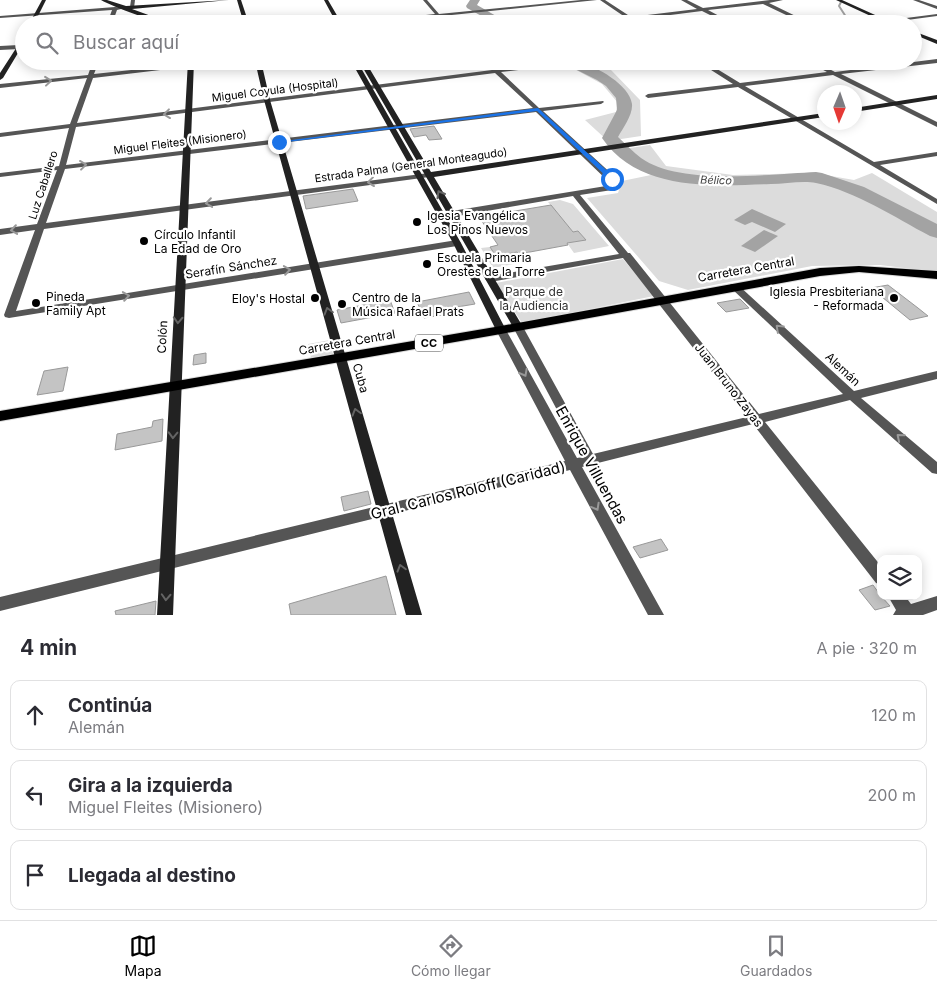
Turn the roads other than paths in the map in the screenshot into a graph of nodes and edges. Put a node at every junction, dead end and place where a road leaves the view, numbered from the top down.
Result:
1 (44, 0) edge
2 (103, 0) edge
3 (133, 0) edge
4 (227, 0) edge
5 (239, 0) edge
6 (321, 0) edge
7 (326, 0) edge
8 (425, 0) edge
9 (595, 0) edge
10 (602, 0) edge
11 (683, 0) edge
12 (781, 0) edge
13 (838, 0) edge
14 (915, 0) edge
15 (184, 2) edge
16 (559, 2) edge
17 (763, 2) junction
18 (132, 7) junction
19 (115, 8) junction
20 (123, 8) junction
21 (937, 8) edge
22 (701, 9) junction
23 (36, 14) junction
24 (937, 14) edge
25 (24, 15) edge
26 (112, 15) edge
27 (144, 15) edge
28 (244, 15) edge
29 (329, 15) edge
30 (335, 15) edge
31 (438, 15) joint
32 (624, 15) edge
33 (653, 15) edge
34 (713, 15) edge
35 (791, 15) edge
36 (872, 15) edge
37 (15, 16) edge
38 (922, 16) edge
39 (0, 17) edge
40 (922, 36) edge
41 (937, 42) edge
42 (0, 48) edge
43 (15, 49) edge
44 (15, 56) edge
45 (937, 61) edge
46 (922, 63) edge
47 (93, 70) edge
48 (145, 70) edge
49 (191, 70) edge
50 (260, 70) edge
51 (360, 70) edge
52 (365, 70) edge
53 (512, 70) edge
54 (715, 70) edge
55 (828, 70) edge
56 (860, 70) edge
57 (498, 72) junction
58 (834, 73) junction
59 (91, 77) junction
60 (0, 78) edge
61 (740, 85) junction
62 (0, 86) edge
63 (372, 88) junction
64 (648, 96) dead end
65 (937, 97) edge
66 (267, 100) junction
67 (600, 102) dead end
68 (894, 104) junction
69 (862, 109) edge
70 (538, 110) junction
71 (188, 111) junction
72 (817, 115) edge
73 (795, 119) junction
74 (937, 125) edge
75 (73, 126) junction
76 (396, 127) junction
77 (0, 135) edge
78 (279, 142) junction
79 (582, 151) junction
80 (186, 153) junction
81 (937, 154) edge
82 (874, 164) junction
83 (62, 168) junction
84 (0, 175) edge
85 (429, 175) junction
86 (419, 176) junction
87 (293, 192) junction
88 (575, 194) junction
89 (937, 202) edge
90 (184, 207) junction
91 (452, 214) junction
92 (42, 226) junction
93 (0, 232) edge
94 (457, 243) junction
95 (627, 255) junction
96 (314, 266) junction
97 (937, 275) edge
98 (490, 279) junction
99 (734, 286) junction
100 (180, 288) junction
101 (662, 299) junction
102 (9, 315) joint
103 (518, 327) junction
104 (501, 330) junction
105 (341, 358) junction
106 (937, 375) edge
107 (175, 386) junction
108 (852, 396) junction
109 (0, 416) edge
110 (756, 419) junction
111 (590, 460) junction
112 (572, 464) junction
113 (937, 469) edge
114 (384, 510) junction
115 (167, 564) junction
116 (877, 573) edge
117 (897, 600) edge
118 (937, 603) edge
119 (0, 604) edge
120 (906, 614) edge
121 (165, 615) edge
122 (414, 615) edge
123 (656, 615) edge

1 - 23 main road
2 - 20 main road
3 - 18 street
4 - 15 main road
5 - 28 main road
6 - 29 main road
7 - 30 main road
8 - 31 street
9 - 16 street
10 - 32 street
11 - 22 street
12 - 17 street
13 - 36 main road
14 - 21 street
15 - 18 main road
16 - 31 street
17 - 22 street
17 - 35 street
18 - 20 main road
19 - 20 street
19 - 23 street
19 - 26 street
20 - 27 main road
22 - 33 street
22 - 34 street
23 - 25 street
24 - 38 street
37 - 39 street
40 - 41 main road
42 - 43 street
44 - 60 main road
45 - 46 street
47 - 59 street, Luz Caballero
48 - 59 street
49 - 71 main road, Colón
50 - 66 main road, Cuba
51 - 63 main road
52 - 63 main road
53 - 57 street, Miguel Coyula (Hospital)
54 - 61 street
55 - 58 street
56 - 58 street
57 - 63 street, Miguel Coyula (Hospital)
57 - 70 street
58 - 61 street
58 - 68 street
62 -> 59 street
59 - 75 street, Luz Caballero
61 - 64 street
61 - 73 street
63 - 66 street, Miguel Coyula (Hospital)
63 - 76 main road
65 - 68 main road
66 - 71 street, Miguel Coyula (Hospital)
66 - 78 main road, Cuba
67 - 70 street, Miguel Fleites (Misionero)
68 - 69 main road
68 - 74 street
70 - 76 street, Miguel Fleites (Misionero)
70 - 79 street
71 -> 75 street, Miguel Coyula (Hospital)
71 - 80 main road, Colón
72 - 73 main road, Estrada Palma (General Monteagudo)
73 - 79 main road, Estrada Palma (General Monteagudo)
73 - 82 street
75 - 77 street, Miguel Coyula (Hospital)
75 - 83 street, Luz Caballero
76 - 78 street, Miguel Fleites (Misionero)
76 - 85 main road
76 - 86 main road
78 - 80 street, Miguel Fleites (Misionero)
78 - 87 main road, Cuba
79 - 85 main road, Estrada Palma (General Monteagudo)
79 - 88 street
83 -> 80 street, Miguel Fleites (Misionero)
80 - 90 main road, Colón
81 - 82 street
82 - 89 street
83 - 84 street, Miguel Fleites (Misionero)
83 - 92 street, Luz Caballero
85 - 86 street, Estrada Palma (General Monteagudo)
91 -> 85 main road
86 -> 87 street, Estrada Palma (General Monteagudo)
86 - 94 main road
87 -> 90 street, Estrada Palma (General Monteagudo)
87 - 96 main road, Cuba
88 - 91 street
88 - 95 street, Juan Bruno Zayas
90 - 92 street, Estrada Palma (General Monteagudo)
90 - 100 main road, Colón
91 - 98 main road
92 -> 93 street, Estrada Palma (General Monteagudo)
92 - 102 street, Luz Caballero
94 - 96 street, Serafín Sánchez
94 - 104 main road
95 - 98 street
95 - 101 street, Juan Bruno Zayas
100 -> 96 street, Serafín Sánchez
105 -> 96 main road, Cuba
97 - 99 main road, Carretera Central / CC
98 - 103 main road
99 - 101 main road, Carretera Central / CC
108 -> 99 street, Alemán
102 -> 100 street, Serafín Sánchez
100 -> 107 main road, Colón
101 - 103 main road, Carretera Central / CC
101 - 110 street, Juan Bruno Zayas
103 - 104 main road, Carretera Central / CC
103 - 111 street, Enrique Villuendas
104 - 105 main road, Carretera Central / CC
104 -> 112 street, Enrique Villuendas
105 - 107 main road, Carretera Central / CC
114 -> 105 main road, Cuba
106 - 108 street, Gral. Carlos Roloff (Caridad)
107 - 109 main road, Carretera Central / CC
107 -> 115 main road, Colón
108 - 110 street, Gral. Carlos Roloff (Caridad)
113 -> 108 street, Alemán
110 - 111 street, Gral. Carlos Roloff (Caridad)
110 - 116 street, Juan Bruno Zayas
111 - 112 street, Gral. Carlos Roloff (Caridad)
112 - 114 street, Gral. Carlos Roloff (Caridad)
112 -> 123 street, Enrique Villuendas
114 - 115 street, Gral. Carlos Roloff (Caridad)
122 -> 114 main road, Cuba
115 - 119 street, Gral. Carlos Roloff (Caridad)
115 -> 121 main road, Colón
117 - 120 street
118 - 120 street

